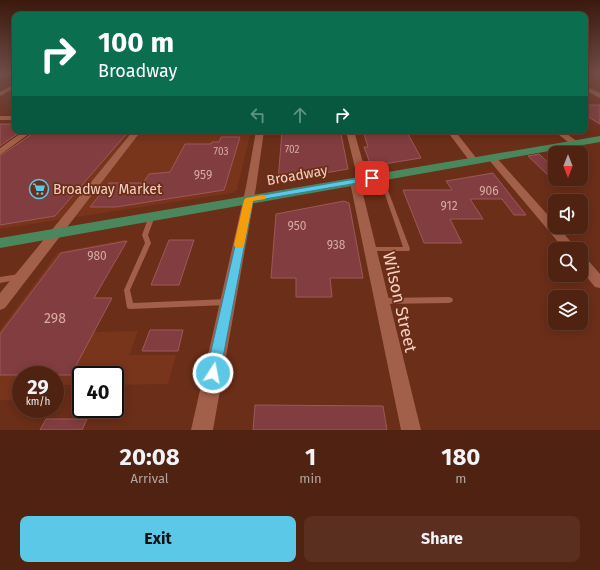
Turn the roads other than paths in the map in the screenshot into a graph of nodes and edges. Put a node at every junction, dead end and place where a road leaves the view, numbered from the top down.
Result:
1 (0, 118) edge
2 (12, 118) edge
3 (25, 134) edge
4 (135, 134) edge
5 (260, 134) edge
6 (351, 134) edge
7 (453, 134) edge
8 (562, 134) edge
9 (600, 139) edge
10 (575, 144) junction
11 (0, 152) edge
12 (492, 158) junction
13 (474, 161) junction
14 (381, 177) junction
15 (359, 181) junction
16 (249, 200) junction
17 (152, 216) junction
18 (57, 233) junction
19 (0, 242) edge
20 (565, 242) edge
21 (370, 249) junction
22 (588, 268) edge
23 (22, 277) junction
24 (0, 280) edge
25 (600, 283) edge
26 (450, 300) dead end
27 (382, 301) junction
28 (227, 302) junction
29 (0, 304) edge
30 (202, 430) edge
31 (411, 430) edge

1 - 2 street
3 - 11 street
4 - 18 street
5 - 16 street
6 - 15 street, Wilson Street
7 - 13 street
8 - 10 street
9 - 10 main road, Broadway
10 - 12 main road, Broadway
12 - 13 main road, Broadway
12 - 20 street
13 - 14 main road, Broadway
14 - 15 main road, Broadway
14 - 21 lane
15 - 16 main road, Broadway
15 - 21 street, Wilson Street
16 - 17 main road, Broadway
16 - 28 street
17 - 18 main road, Broadway
17 - 28 lane
18 - 19 main road, Broadway
18 - 23 street
21 - 27 street, Wilson Street
22 - 25 street
23 - 24 lane
23 - 29 street
26 - 27 lane
27 - 31 street, Wilson Street
28 - 30 street

